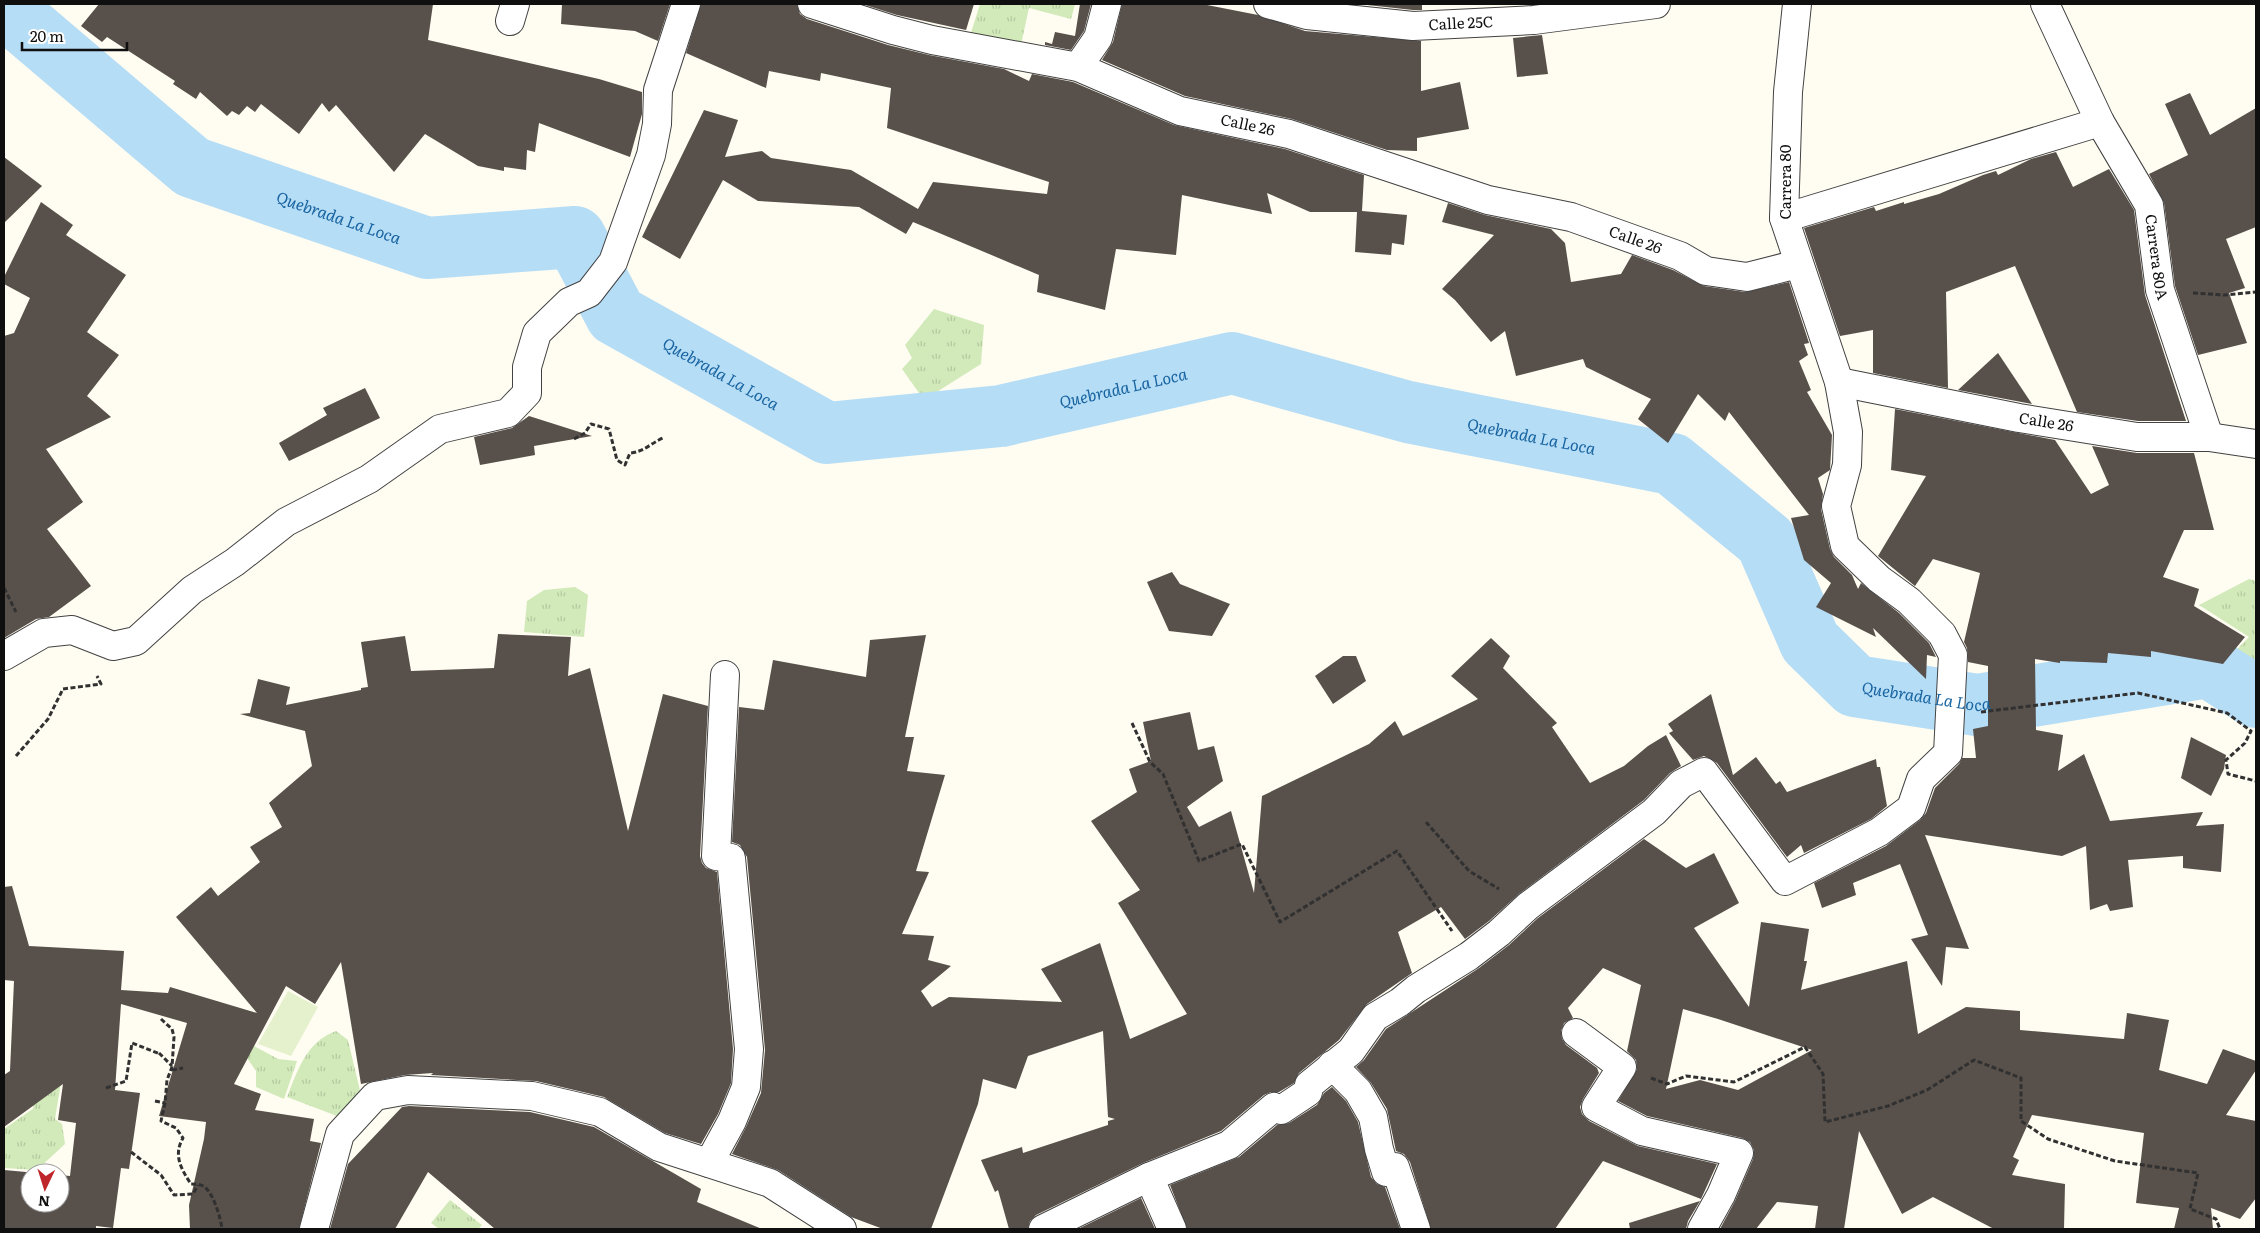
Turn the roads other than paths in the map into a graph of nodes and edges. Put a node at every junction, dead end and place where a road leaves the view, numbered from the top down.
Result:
1 (686, 4) edge
2 (812, 4) edge
3 (1107, 4) edge
4 (1268, 4) edge
5 (1656, 4) edge
6 (1797, 4) edge
7 (2045, 4) edge
8 (1078, 67) junction
9 (2100, 122) junction
10 (1784, 218) junction
11 (1798, 264) junction
12 (1839, 382) junction
13 (2210, 437) junction
14 (2256, 444) edge
15 (4, 656) edge
16 (725, 675) dead end
17 (1576, 1032) dead end
18 (1332, 1065) junction
19 (709, 1164) junction
20 (1149, 1177) junction
21 (314, 1229) edge
22 (842, 1229) edge
23 (1043, 1229) edge
24 (1172, 1229) edge
25 (1416, 1229) edge
26 (1702, 1229) edge

1 - 15 street
2 - 8 street, Calle 26
3 - 8 street
4 - 5 street, Calle 25C
6 - 10 street, Carrera 80
7 - 9 street, Carrera 80A
8 - 11 street, Calle 26
9 - 10 street
9 - 13 street, Carrera 80A
10 - 11 street, Carrera 80
11 - 12 street, Carrera 80
12 - 13 street, Calle 26
12 - 18 street, Carrera 80
13 - 14 street, Calle 26
16 - 19 street
17 - 26 street
18 - 20 street
18 - 25 street
19 - 21 street
19 - 22 street
20 - 23 street
20 - 24 street

